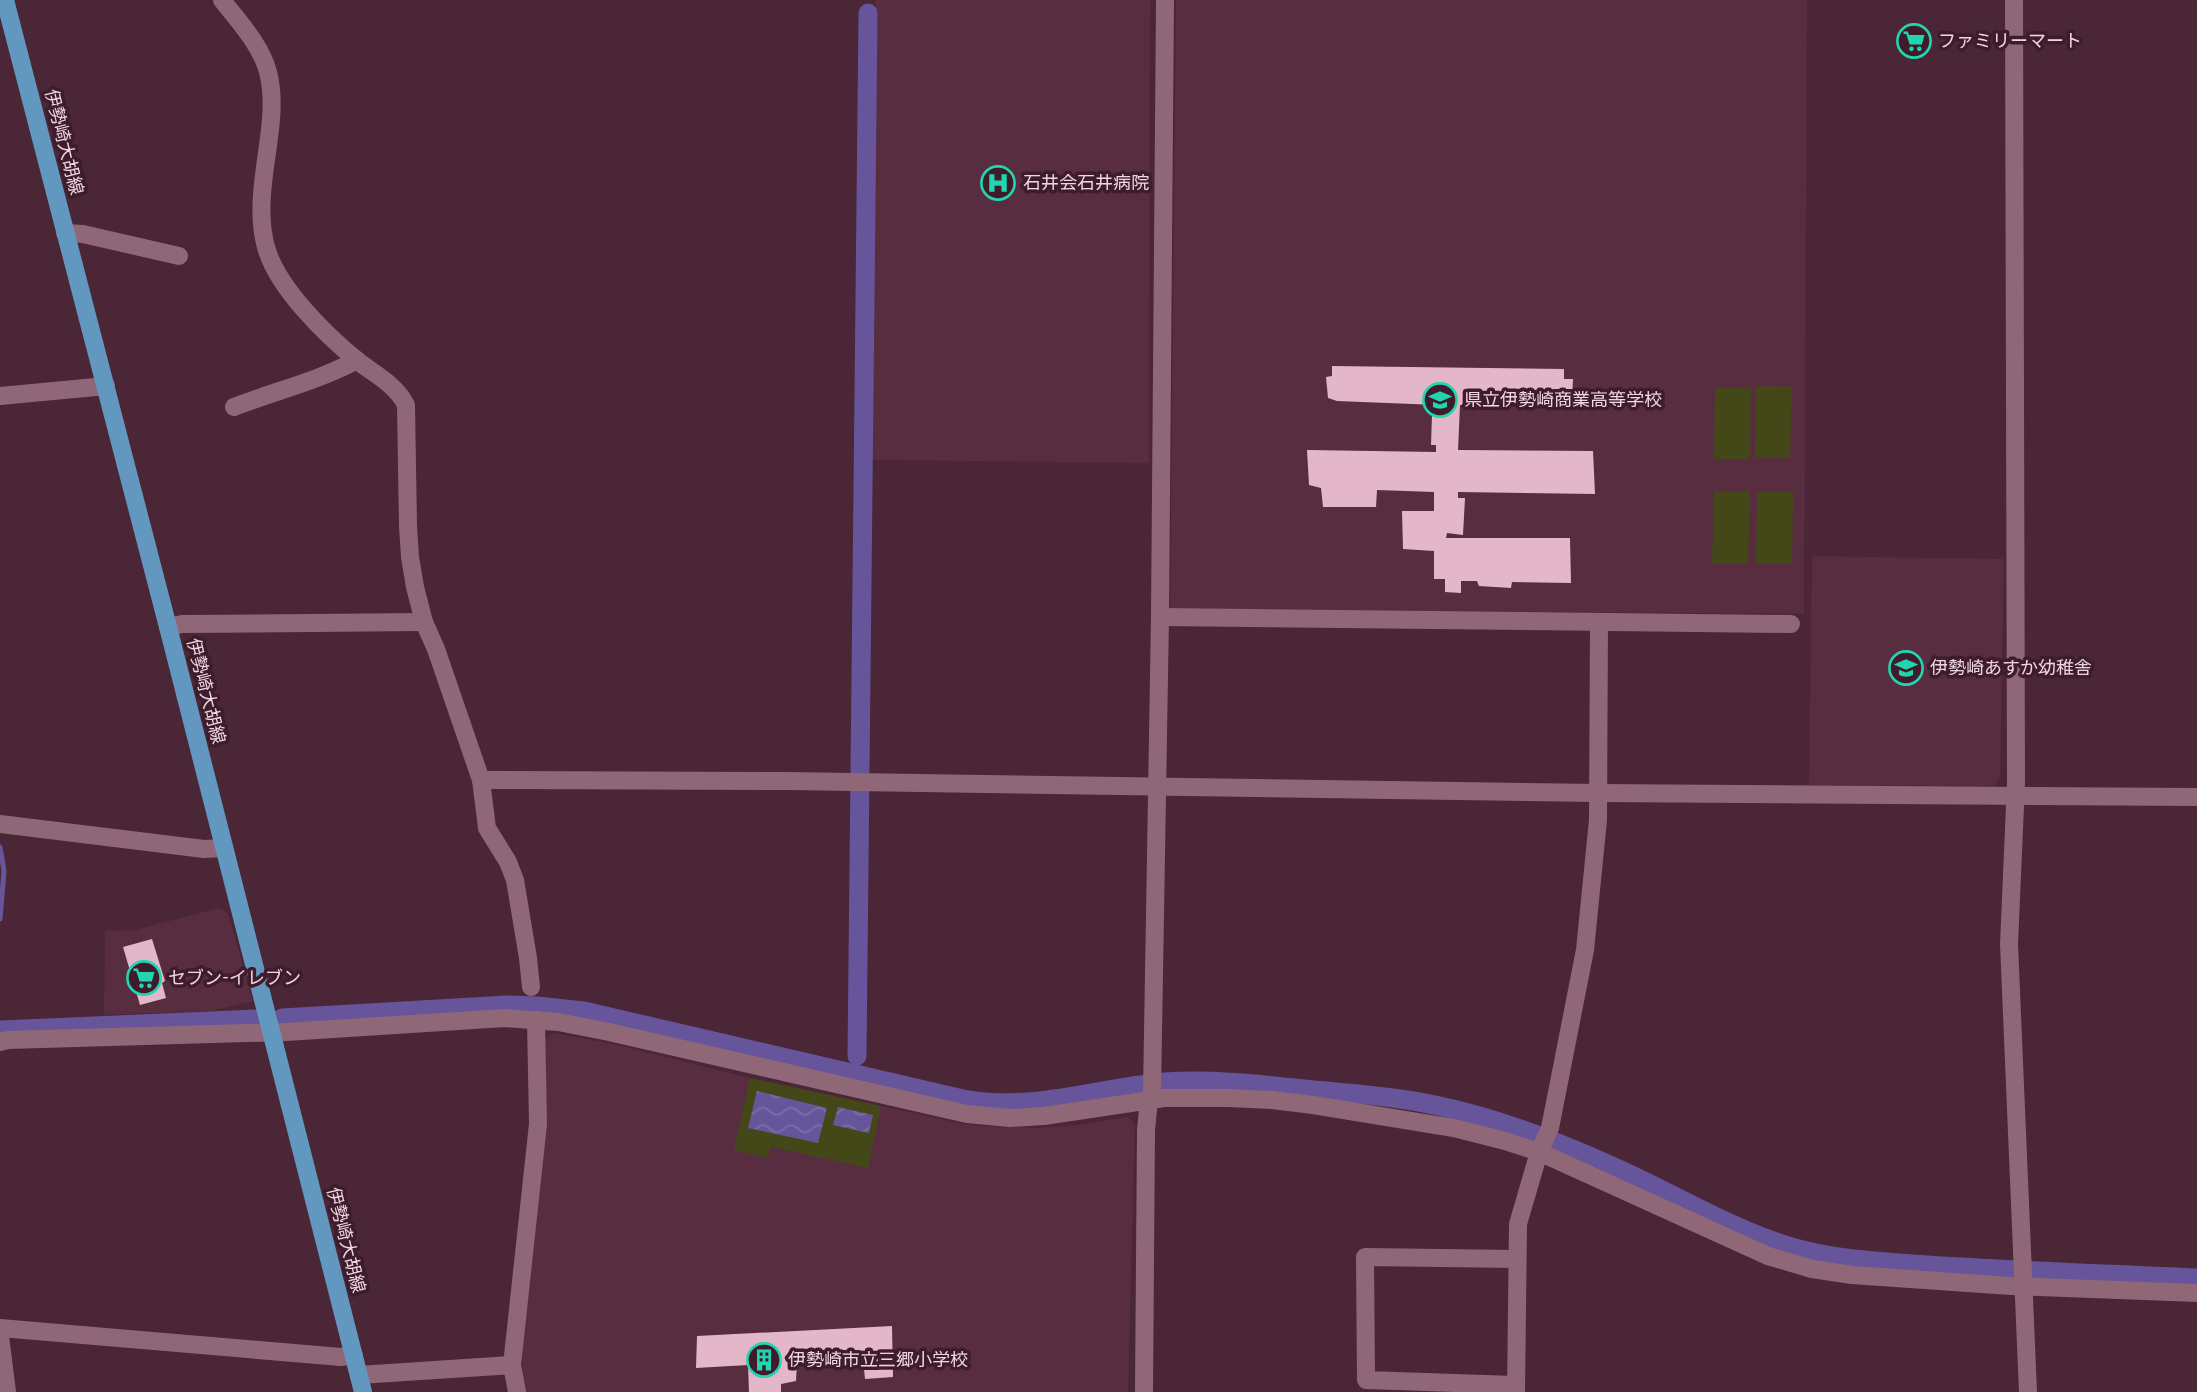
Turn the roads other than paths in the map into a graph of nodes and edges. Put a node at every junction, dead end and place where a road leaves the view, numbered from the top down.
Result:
1 (5, 0) edge
2 (222, 0) edge
3 (1165, 0) edge
4 (2014, 0) edge
5 (65, 233) junction
6 (178, 256) dead end
7 (357, 360) junction
8 (106, 386) junction
9 (0, 396) edge
10 (234, 407) dead end
11 (1160, 617) junction
12 (424, 622) junction
13 (1599, 622) junction
14 (1791, 624) dead end
15 (168, 628) junction
16 (481, 779) junction
17 (1157, 787) junction
18 (1598, 793) junction
19 (2016, 795) junction
20 (2197, 797) edge
21 (0, 824) edge
22 (224, 848) junction
23 (531, 987) dead end
24 (536, 1020) junction
25 (271, 1031) junction
26 (0, 1042) edge
27 (1150, 1096) junction
28 (1539, 1152) junction
29 (1517, 1259) junction
30 (2024, 1286) junction
31 (2197, 1293) edge
32 (0, 1328) edge
33 (0, 1336) edge
34 (354, 1355) junction
35 (512, 1366) junction
36 (361, 1383) edge
37 (1516, 1389) edge
38 (7, 1392) edge
39 (517, 1392) edge
40 (1144, 1392) edge
41 (2028, 1392) edge

1 - 5 main road, 伊勢崎大胡線
2 - 7 street
3 - 11 street
4 - 19 street
5 - 6 street
5 - 8 main road, 伊勢崎大胡線
7 - 10 street
7 - 12 street
8 - 9 street
8 - 15 main road, 伊勢崎大胡線
11 - 13 street
11 - 17 street
12 - 15 street
12 - 16 street
13 - 14 street
13 - 18 street
15 - 22 main road, 伊勢崎大胡線
16 - 17 street
16 - 23 street
17 - 18 street
17 - 27 street
18 - 19 street
18 - 28 street
19 - 20 street
19 - 30 street
21 - 22 street
22 - 25 main road, 伊勢崎大胡線
24 - 25 street
24 - 27 street
24 - 35 street
25 - 26 street
25 - 34 main road, 伊勢崎大胡線
27 - 28 street
27 - 40 street
28 - 29 street
28 - 30 street
29 - 37 street
29 - 37 street
30 - 31 street
30 - 41 street
32 - 34 street
33 - 38 street
34 - 36 main road, 伊勢崎大胡線
35 - 36 street
35 - 39 street

